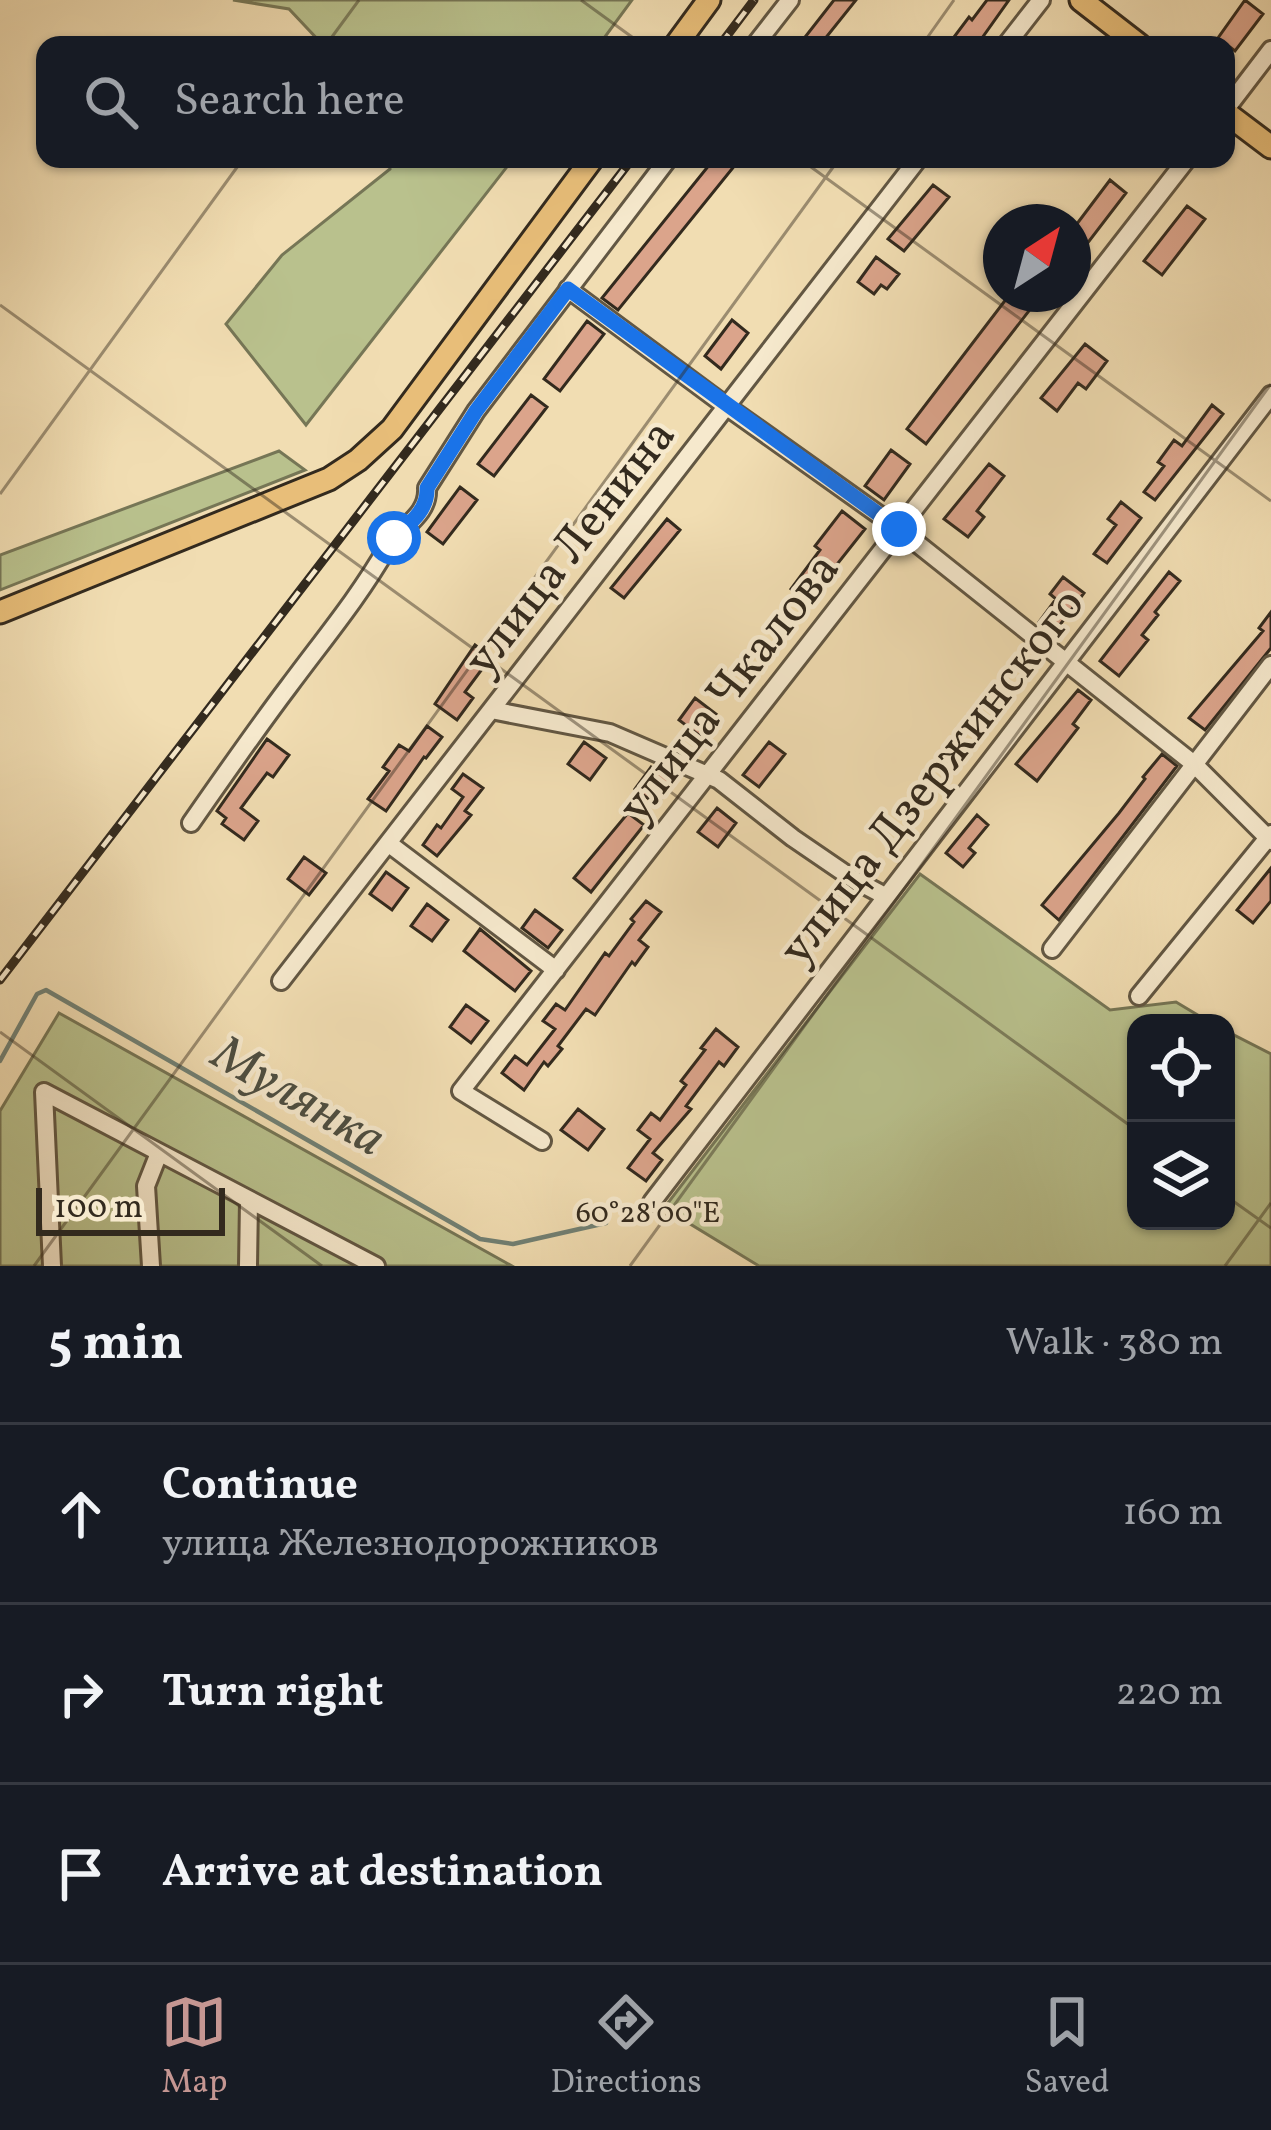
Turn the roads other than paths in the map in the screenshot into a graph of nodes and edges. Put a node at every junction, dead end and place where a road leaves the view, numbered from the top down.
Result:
1 (710, 0) edge
2 (790, 0) edge
3 (1041, 0) edge
4 (1081, 0) edge
5 (683, 36) edge
6 (762, 36) edge
7 (1013, 36) edge
8 (1127, 36) edge
9 (1271, 50) edge
10 (1235, 99) edge
11 (1235, 118) edge
12 (1271, 147) edge
13 (585, 168) edge
14 (661, 168) edge
15 (911, 168) edge
16 (1180, 168) edge
17 (568, 289) junction
18 (1271, 395) edge
19 (726, 406) junction
20 (899, 529) junction
21 (0, 612) edge
22 (1066, 662) junction
23 (1271, 664) edge
24 (491, 710) junction
25 (1194, 764) junction
26 (707, 776) junction
27 (191, 823) dead end
28 (1270, 838) edge
29 (388, 843) junction
30 (885, 896) junction
31 (1052, 949) dead end
32 (556, 970) junction
33 (281, 981) dead end
34 (1139, 996) dead end
35 (542, 1141) dead end
36 (159, 1153) junction
37 (249, 1200) junction
38 (652, 1202) dead end
39 (373, 1265) edge
40 (52, 1266) edge
41 (151, 1266) edge
42 (248, 1266) edge

1 - 5 main road
2 - 6 street
3 - 7 street
4 - 8 main road
9 - 10 street
11 - 12 main road
13 - 21 main road
14 - 17 street
15 - 19 street, улица Ленина
16 - 20 street, улица Чкалова
17 - 19 street
17 - 27 street
18 - 22 street, улица Дзержинского
19 - 20 street
19 - 24 street, улица Ленина
20 - 22 street
20 - 26 street, улица Чкалова
22 - 25 street
22 - 30 street, улица Дзержинского
23 - 25 street
24 - 26 street
24 - 29 street, улица Ленина
25 - 28 street
25 - 31 street
26 - 30 street
26 - 32 street, улица Чкалова
28 - 34 street
29 - 32 street
29 - 33 street, улица Ленина
30 - 38 street, улица Дзержинского
32 - 35 street, улица Чкалова
36 - 37 street
36 - 40 street
36 - 41 street
37 - 39 street
37 - 42 street

